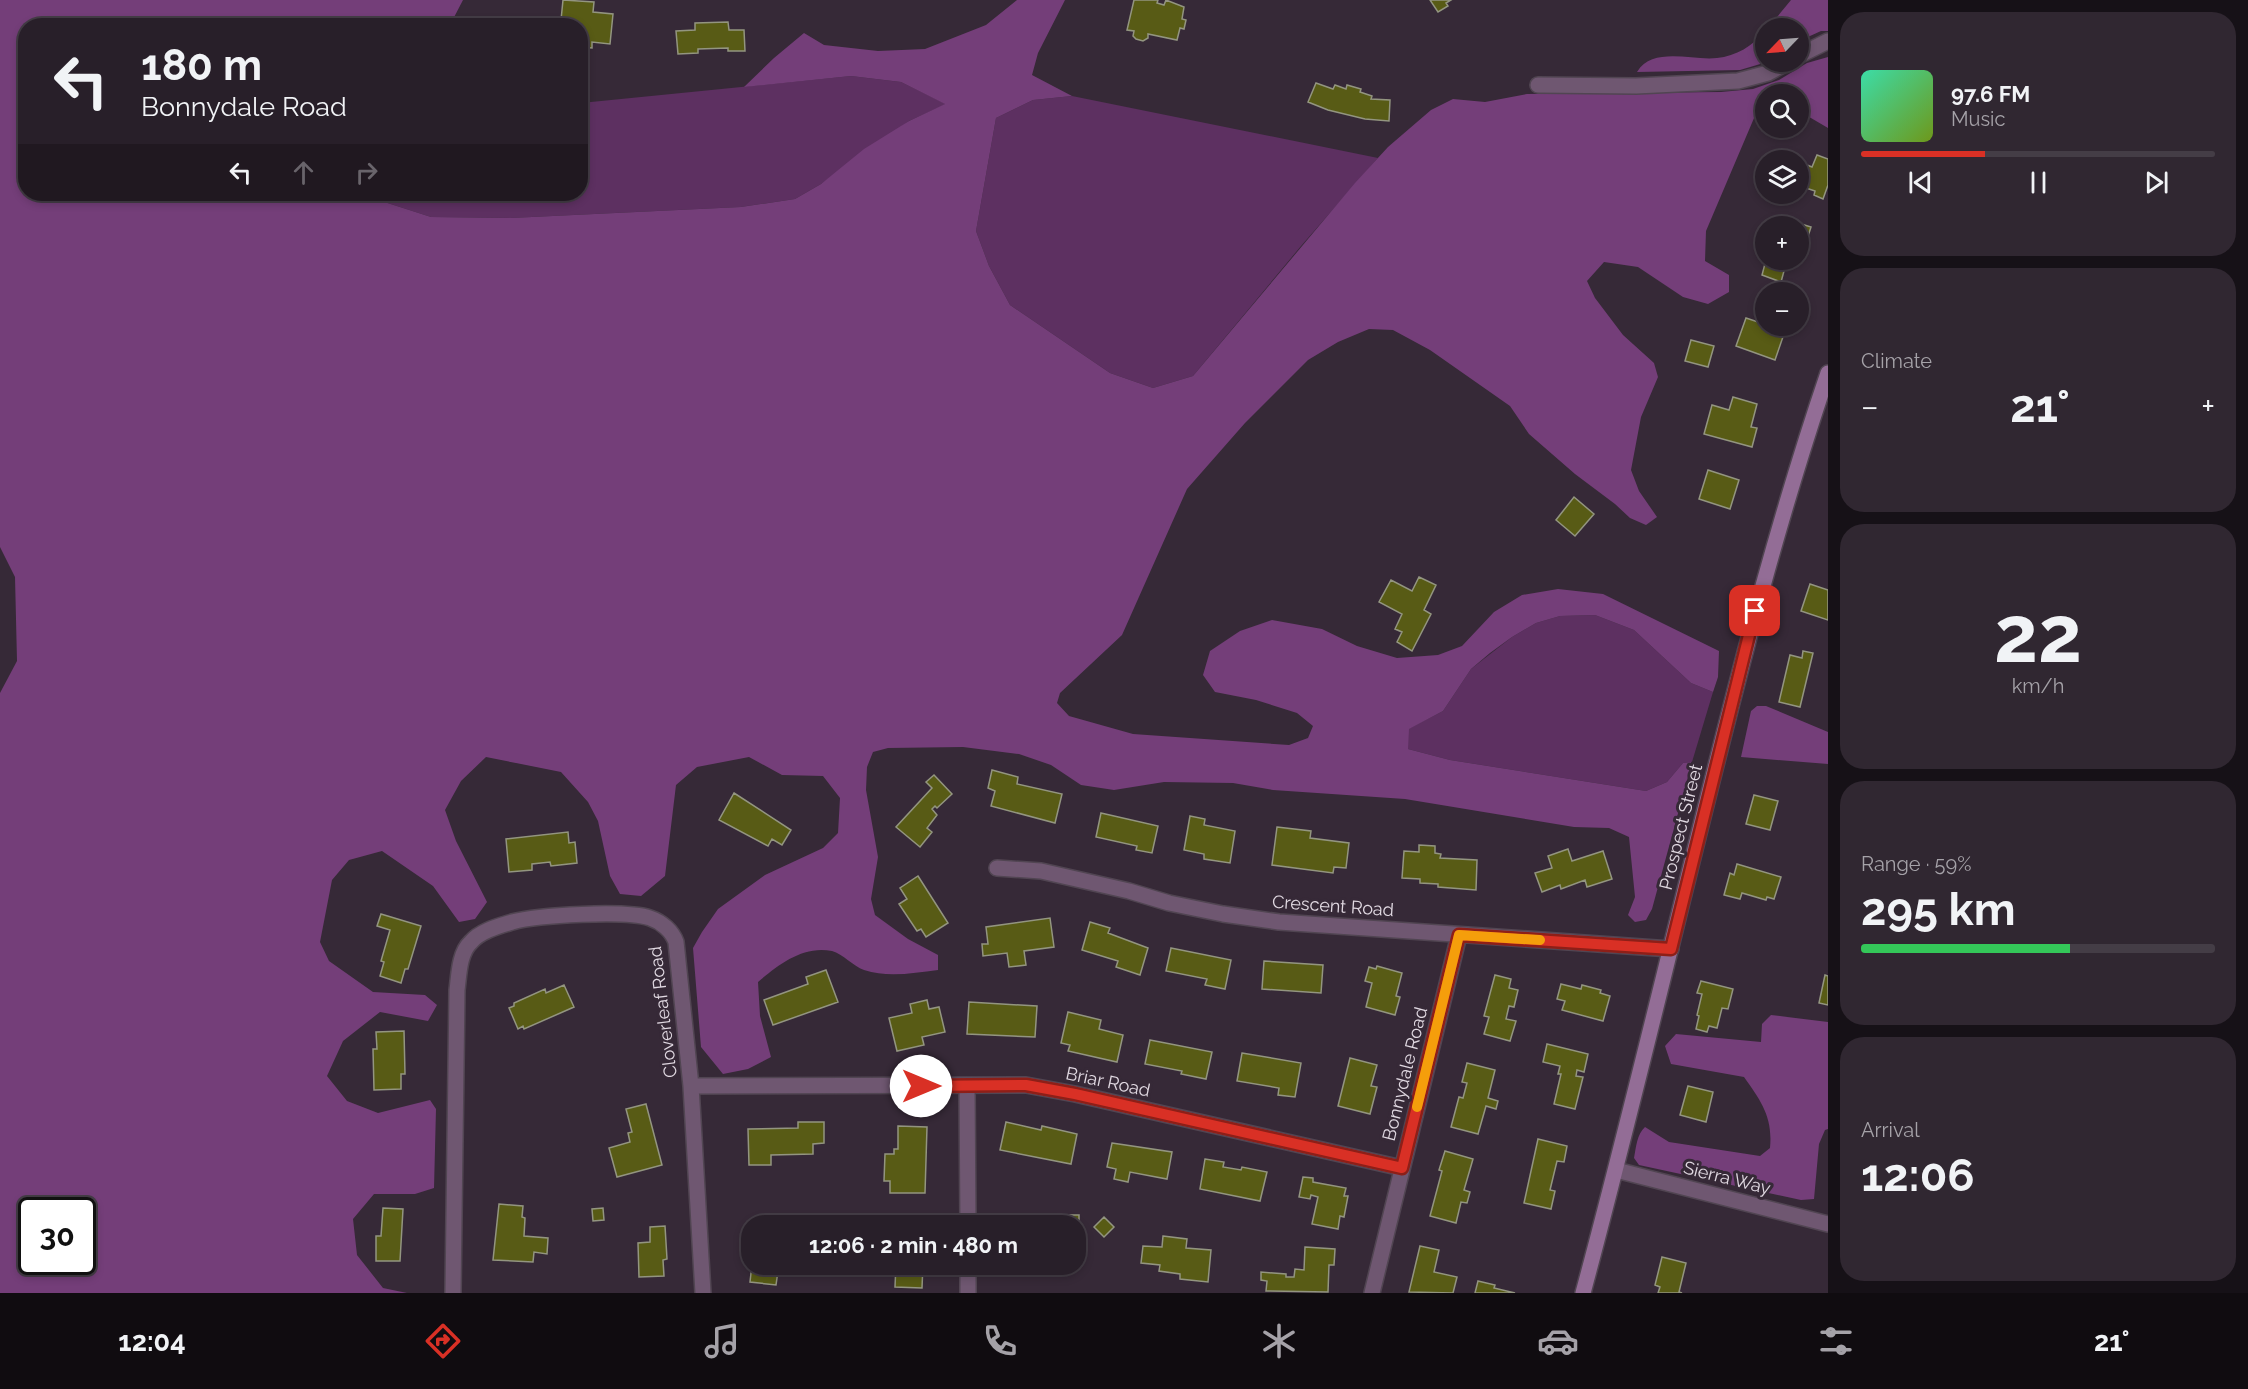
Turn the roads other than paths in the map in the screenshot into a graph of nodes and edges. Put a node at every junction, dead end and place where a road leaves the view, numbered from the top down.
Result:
1 (1828, 41) edge
2 (1809, 50) edge
3 (1770, 72) edge
4 (1538, 84) dead end
5 (1826, 382) edge
6 (997, 868) dead end
7 (1459, 935) junction
8 (1671, 949) junction
9 (691, 1086) junction
10 (968, 1086) junction
11 (1402, 1168) junction
12 (1616, 1170) junction
13 (968, 1215) edge
14 (1828, 1224) edge
15 (968, 1275) edge
16 (453, 1293) edge
17 (703, 1293) edge
18 (968, 1293) edge
19 (1372, 1293) edge
20 (1583, 1293) edge

1 - 2 street
3 - 4 street
5 - 8 main road, Prospect Street
6 - 7 street, Crescent Road
7 - 8 street, Crescent Road
7 - 11 street, Bonnydale Road
8 - 12 main road, Prospect Street
9 - 10 street, Briar Road
9 - 16 street, Cloverleaf Road
9 - 17 street, Cloverleaf Road
10 - 11 street, Briar Road
10 - 13 street
11 - 19 street, Bonnydale Road
12 - 14 street, Sierra Way
12 - 20 main road, Prospect Street
15 - 18 street

